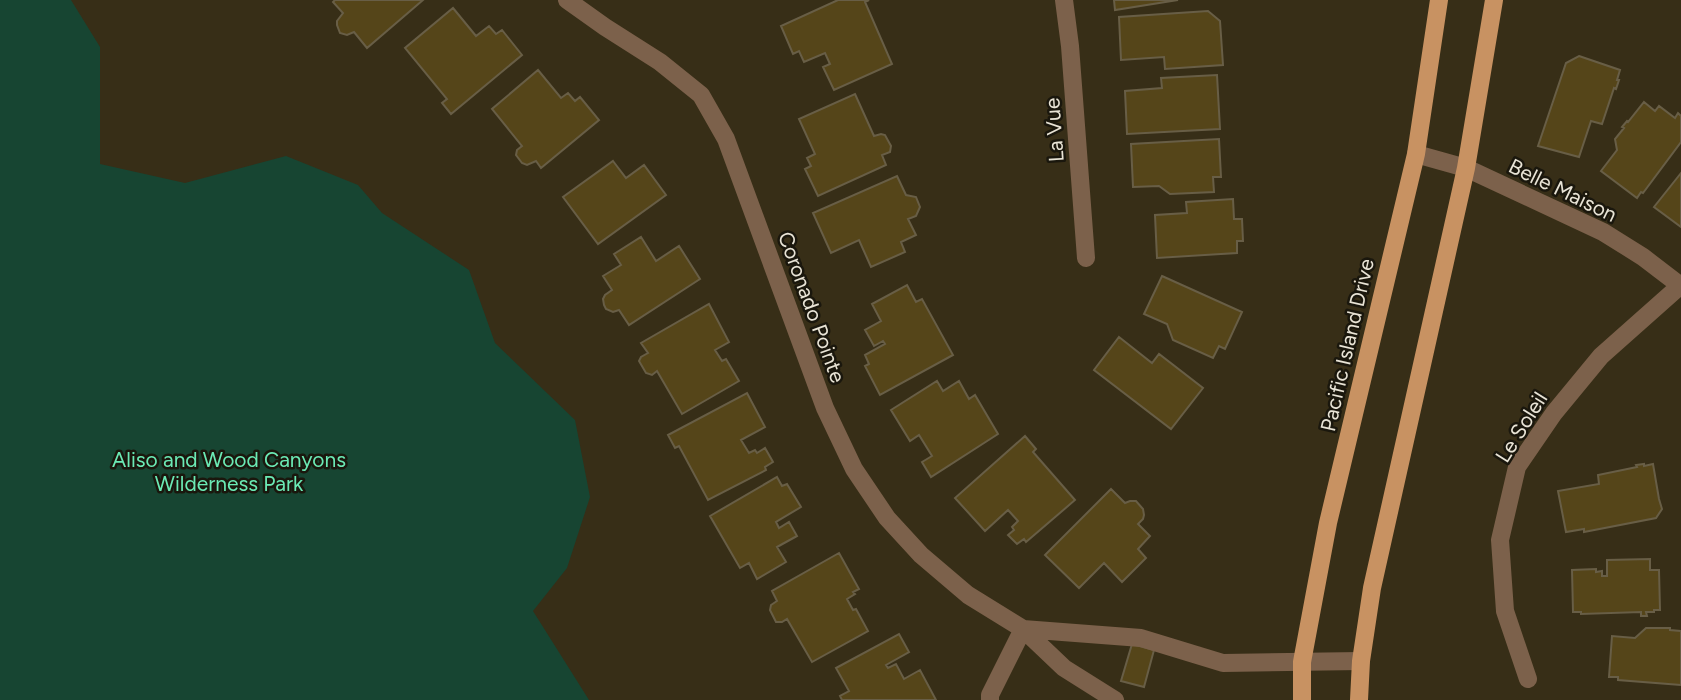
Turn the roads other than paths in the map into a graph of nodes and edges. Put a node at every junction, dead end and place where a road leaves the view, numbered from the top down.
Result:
1 (567, 0) edge
2 (1064, 0) edge
3 (1439, 0) edge
4 (1494, 0) edge
5 (1416, 154) junction
6 (1466, 168) junction
7 (1086, 258) dead end
8 (1681, 286) edge
9 (1023, 629) junction
10 (1302, 662) junction
11 (1361, 662) junction
12 (1528, 679) dead end
13 (990, 700) edge
14 (1115, 700) edge
15 (1302, 700) edge
16 (1359, 700) edge

1 - 9 street, Coronado Pointe
2 - 7 street, La Vue
3 - 5 main road, Pacific Island Drive
4 - 6 main road
5 - 6 street, Belle Maison
5 - 10 main road, Pacific Island Drive
6 - 8 street, Belle Maison
6 - 11 main road
8 - 12 street, Le Soleil
9 - 10 street, Coronado Pointe
9 - 13 street
9 - 14 street, Coronado Pointe
10 - 11 street, Coronado Pointe
10 - 15 main road, Pacific Island Drive
11 - 16 main road

